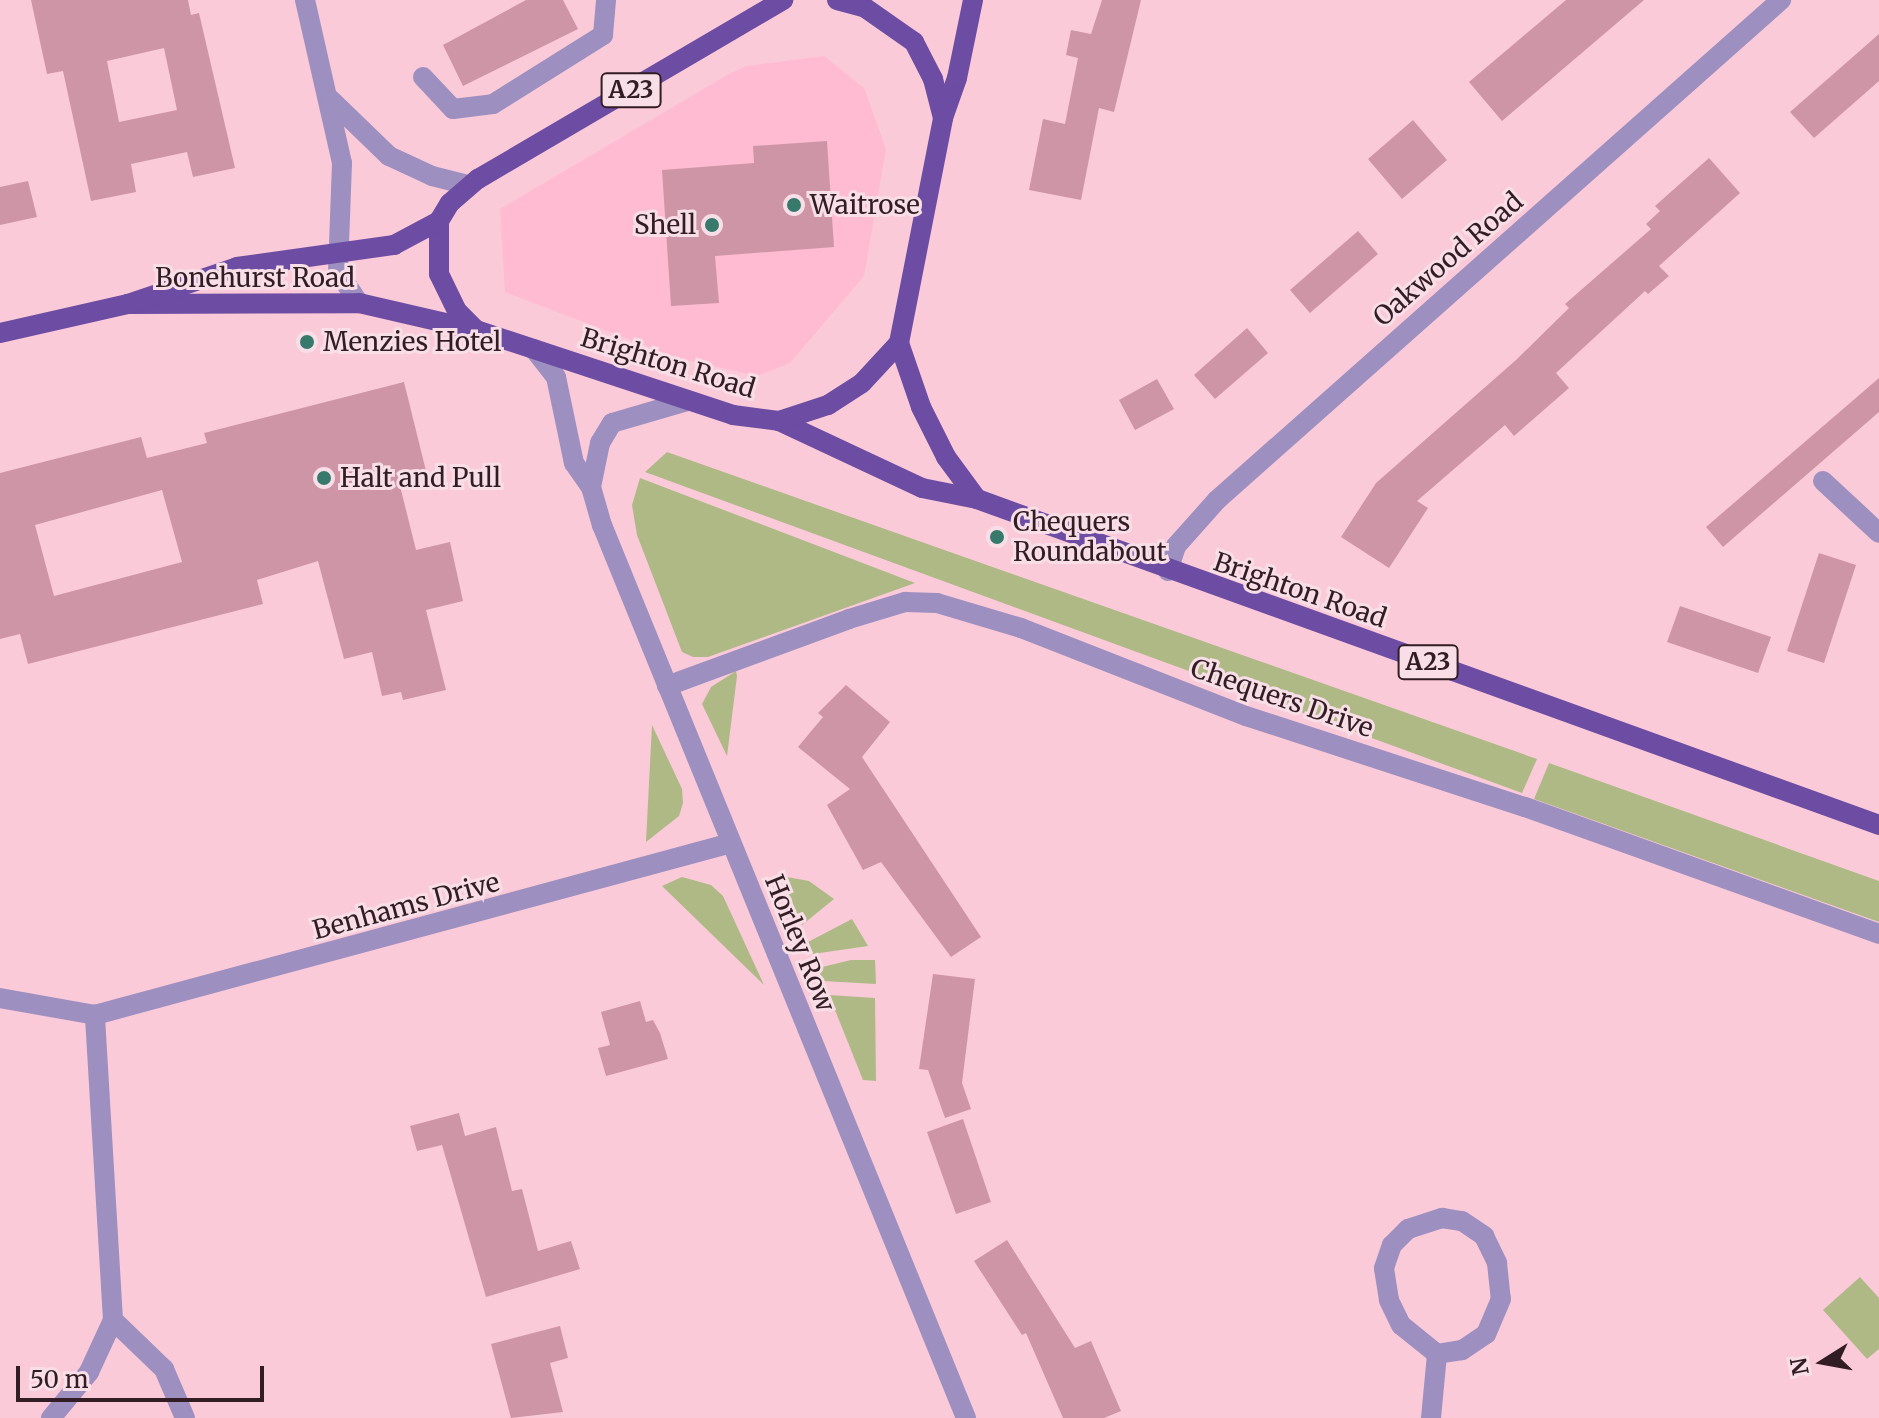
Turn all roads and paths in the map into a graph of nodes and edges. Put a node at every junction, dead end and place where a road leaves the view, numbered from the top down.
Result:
1 (305, 0) edge
2 (606, 0) edge
3 (783, 0) edge
4 (837, 0) edge
5 (973, 0) edge
6 (1781, 0) edge
7 (423, 77) dead end
8 (330, 99) junction
9 (943, 118) junction
10 (469, 185) junction
11 (439, 221) junction
12 (336, 255) junction
13 (359, 303) junction
14 (128, 304) junction
15 (476, 330) junction
16 (0, 333) edge
17 (899, 343) junction
18 (534, 349) junction
19 (687, 401) junction
20 (779, 421) junction
21 (1823, 481) dead end
22 (591, 487) junction
23 (977, 499) junction
24 (1879, 533) edge
25 (1168, 571) junction
26 (667, 686) junction
27 (1879, 825) edge
28 (731, 843) junction
29 (1879, 934) edge
30 (0, 998) edge
31 (95, 1015) junction
32 (113, 1320) junction
33 (1437, 1354) junction
34 (51, 1418) edge
35 (185, 1418) edge
36 (966, 1418) edge
37 (1431, 1418) edge

1 - 8 street
2 - 7 street
3 - 10 main road, A23
4 - 9 main road
5 - 9 main road
6 - 25 street, Oakwood Road
8 - 10 street
8 - 12 street
9 - 17 main road
10 - 11 main road, A23
11 - 12 main road, Bonehurst Road / A23
11 - 15 main road
12 - 13 street
12 - 14 main road, Bonehurst Road / A23
13 - 14 main road, Bonehurst Road / A23
13 - 15 main road, Bonehurst Road / A23
14 - 16 main road, Bonehurst Road / A23
15 - 18 main road, Brighton Road / A23
17 - 20 main road
17 - 23 main road
18 - 19 main road, Brighton Road / A23
18 - 22 street, Horley Row
19 - 20 main road, Brighton Road / A23
19 - 22 street
20 - 23 main road, Brighton Road / A23
21 - 24 street
22 - 26 street, Horley Row
23 - 25 main road, Brighton Road / A23
25 - 27 main road, Brighton Road / A23
26 - 28 street, Horley Row
26 - 29 street, Chequers Drive
28 - 31 street, Benhams Drive
28 - 36 street, Horley Row
30 - 31 street, Benhams Drive
31 - 32 street
32 - 34 street
32 - 35 street
33 - 33 street
33 - 37 street

